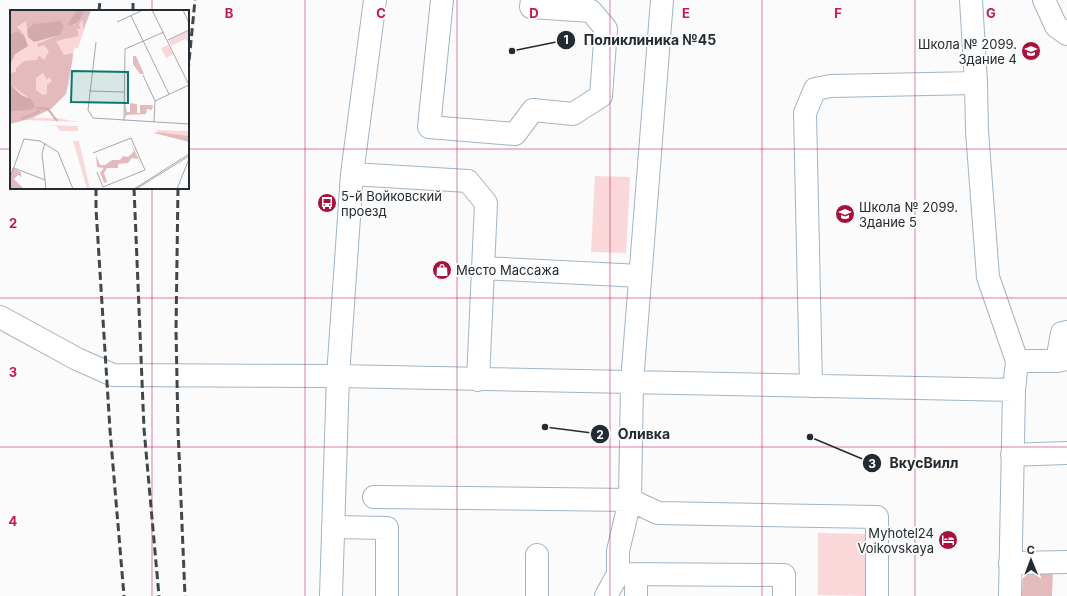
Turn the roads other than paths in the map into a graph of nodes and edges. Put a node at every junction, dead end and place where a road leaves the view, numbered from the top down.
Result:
1 (375, 0) edge
2 (442, 0) edge
3 (532, 0) edge
4 (662, 0) edge
5 (971, 0) edge
6 (1044, 0) edge
7 (1067, 34) edge
8 (976, 83) junction
9 (352, 174) junction
10 (483, 268) junction
11 (640, 276) junction
12 (0, 317) edge
13 (1067, 332) edge
14 (1062, 360) edge
15 (1017, 361) junction
16 (338, 376) junction
17 (478, 380) junction
18 (632, 382) junction
19 (811, 386) junction
20 (1014, 390) junction
21 (1067, 453) edge
22 (1012, 455) junction
23 (374, 497) dead end
24 (630, 500) junction
25 (333, 527) junction
26 (537, 555) dead end
27 (1067, 562) edge
28 (1010, 563) junction
29 (627, 574) junction
30 (330, 596) edge
31 (387, 596) edge
32 (537, 596) edge
33 (606, 596) edge
34 (636, 596) edge
35 (784, 596) edge
36 (877, 596) edge
37 (1010, 596) edge

1 - 9 street
2 - 3 street
4 - 11 street
5 - 8 street
6 - 7 street
8 - 15 street
8 - 19 street
9 - 10 street
9 - 16 street
10 - 11 street
10 - 17 street
11 - 18 street
12 - 16 street
13 - 14 street
14 - 15 street
15 - 20 street
16 - 17 street
16 - 25 street
17 - 18 street
18 - 19 street
18 - 24 street
19 - 20 street
20 - 22 street
21 - 22 street
22 - 28 street
23 - 24 street
24 - 29 street
24 - 36 street
25 - 30 street
25 - 31 street
26 - 32 street
27 - 28 street
28 - 37 street
29 - 33 street
29 - 34 street
29 - 35 street

